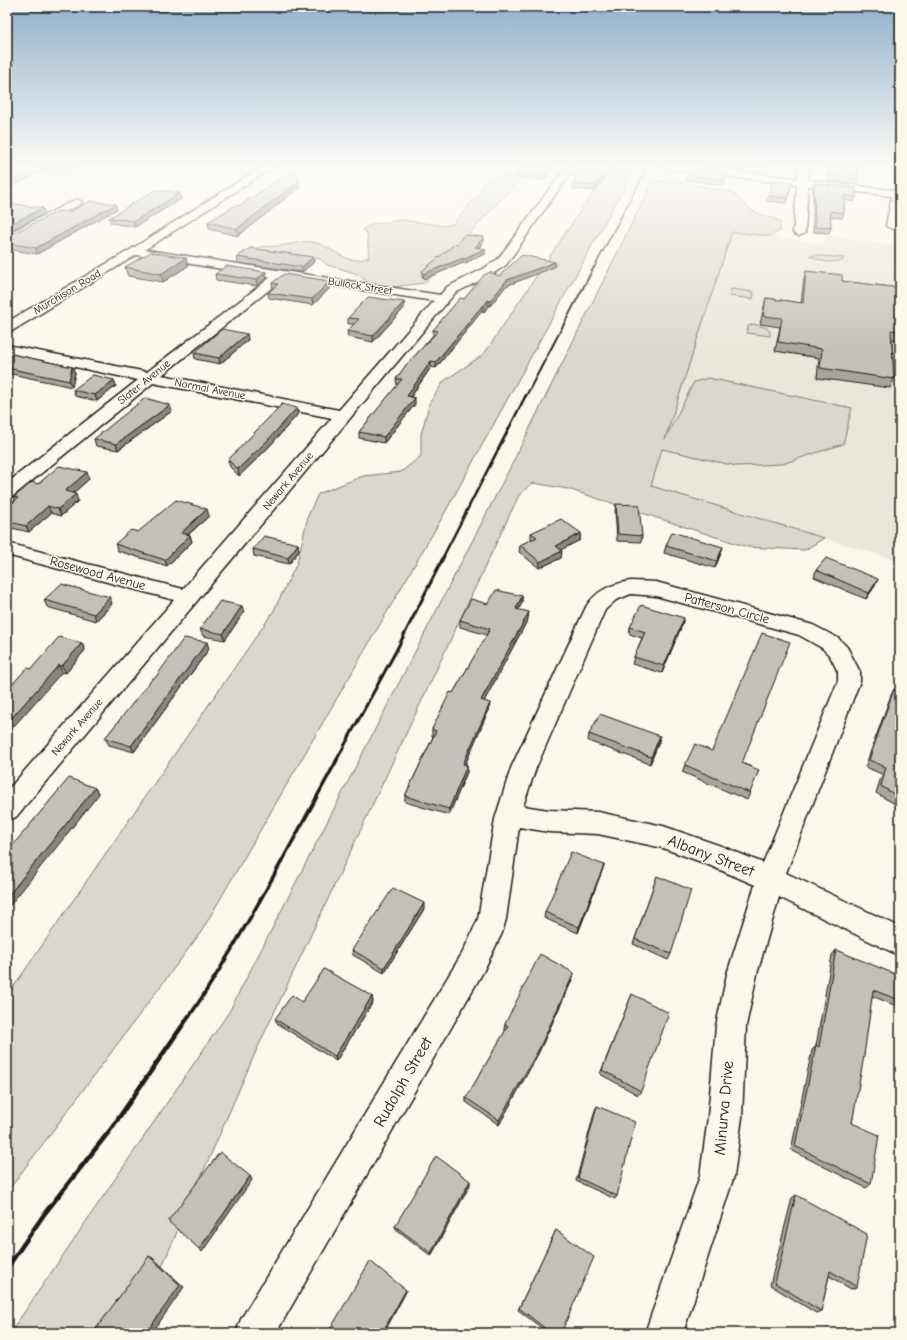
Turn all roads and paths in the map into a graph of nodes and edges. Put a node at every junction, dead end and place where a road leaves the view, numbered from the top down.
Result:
1 (25, 229) edge
2 (171, 229) edge
3 (526, 229) edge
4 (799, 229) edge
5 (799, 233) dead end
6 (7, 238) edge
7 (134, 252) junction
8 (282, 274) junction
9 (443, 299) junction
10 (8, 327) edge
11 (7, 349) edge
12 (150, 378) junction
13 (343, 416) junction
14 (7, 492) edge
15 (7, 549) edge
16 (189, 597) junction
17 (7, 809) edge
18 (509, 815) junction
19 (770, 879) junction
20 (900, 942) edge
21 (255, 1333) edge
22 (664, 1333) edge

1 - 6 street
2 - 7 street, Murchison Road
3 - 9 street, Newark Avenue
4 - 5 street
7 - 8 street, Bullock Street
7 - 10 street, Murchison Road
8 - 9 street, Bullock Street
8 - 12 street, Slater Avenue
9 - 13 street, Newark Avenue
11 - 12 street, Normal Avenue
12 - 13 street, Normal Avenue
12 - 14 street, Slater Avenue
13 - 16 street, Newark Avenue
15 - 16 street, Rosewood Avenue
16 - 17 street, Newark Avenue
18 - 19 street, Albany Street
18 - 19 street, Patterson Circle
18 - 21 street, Rudolph Street
19 - 20 street, Albany Street
19 - 22 street, Minurva Drive

